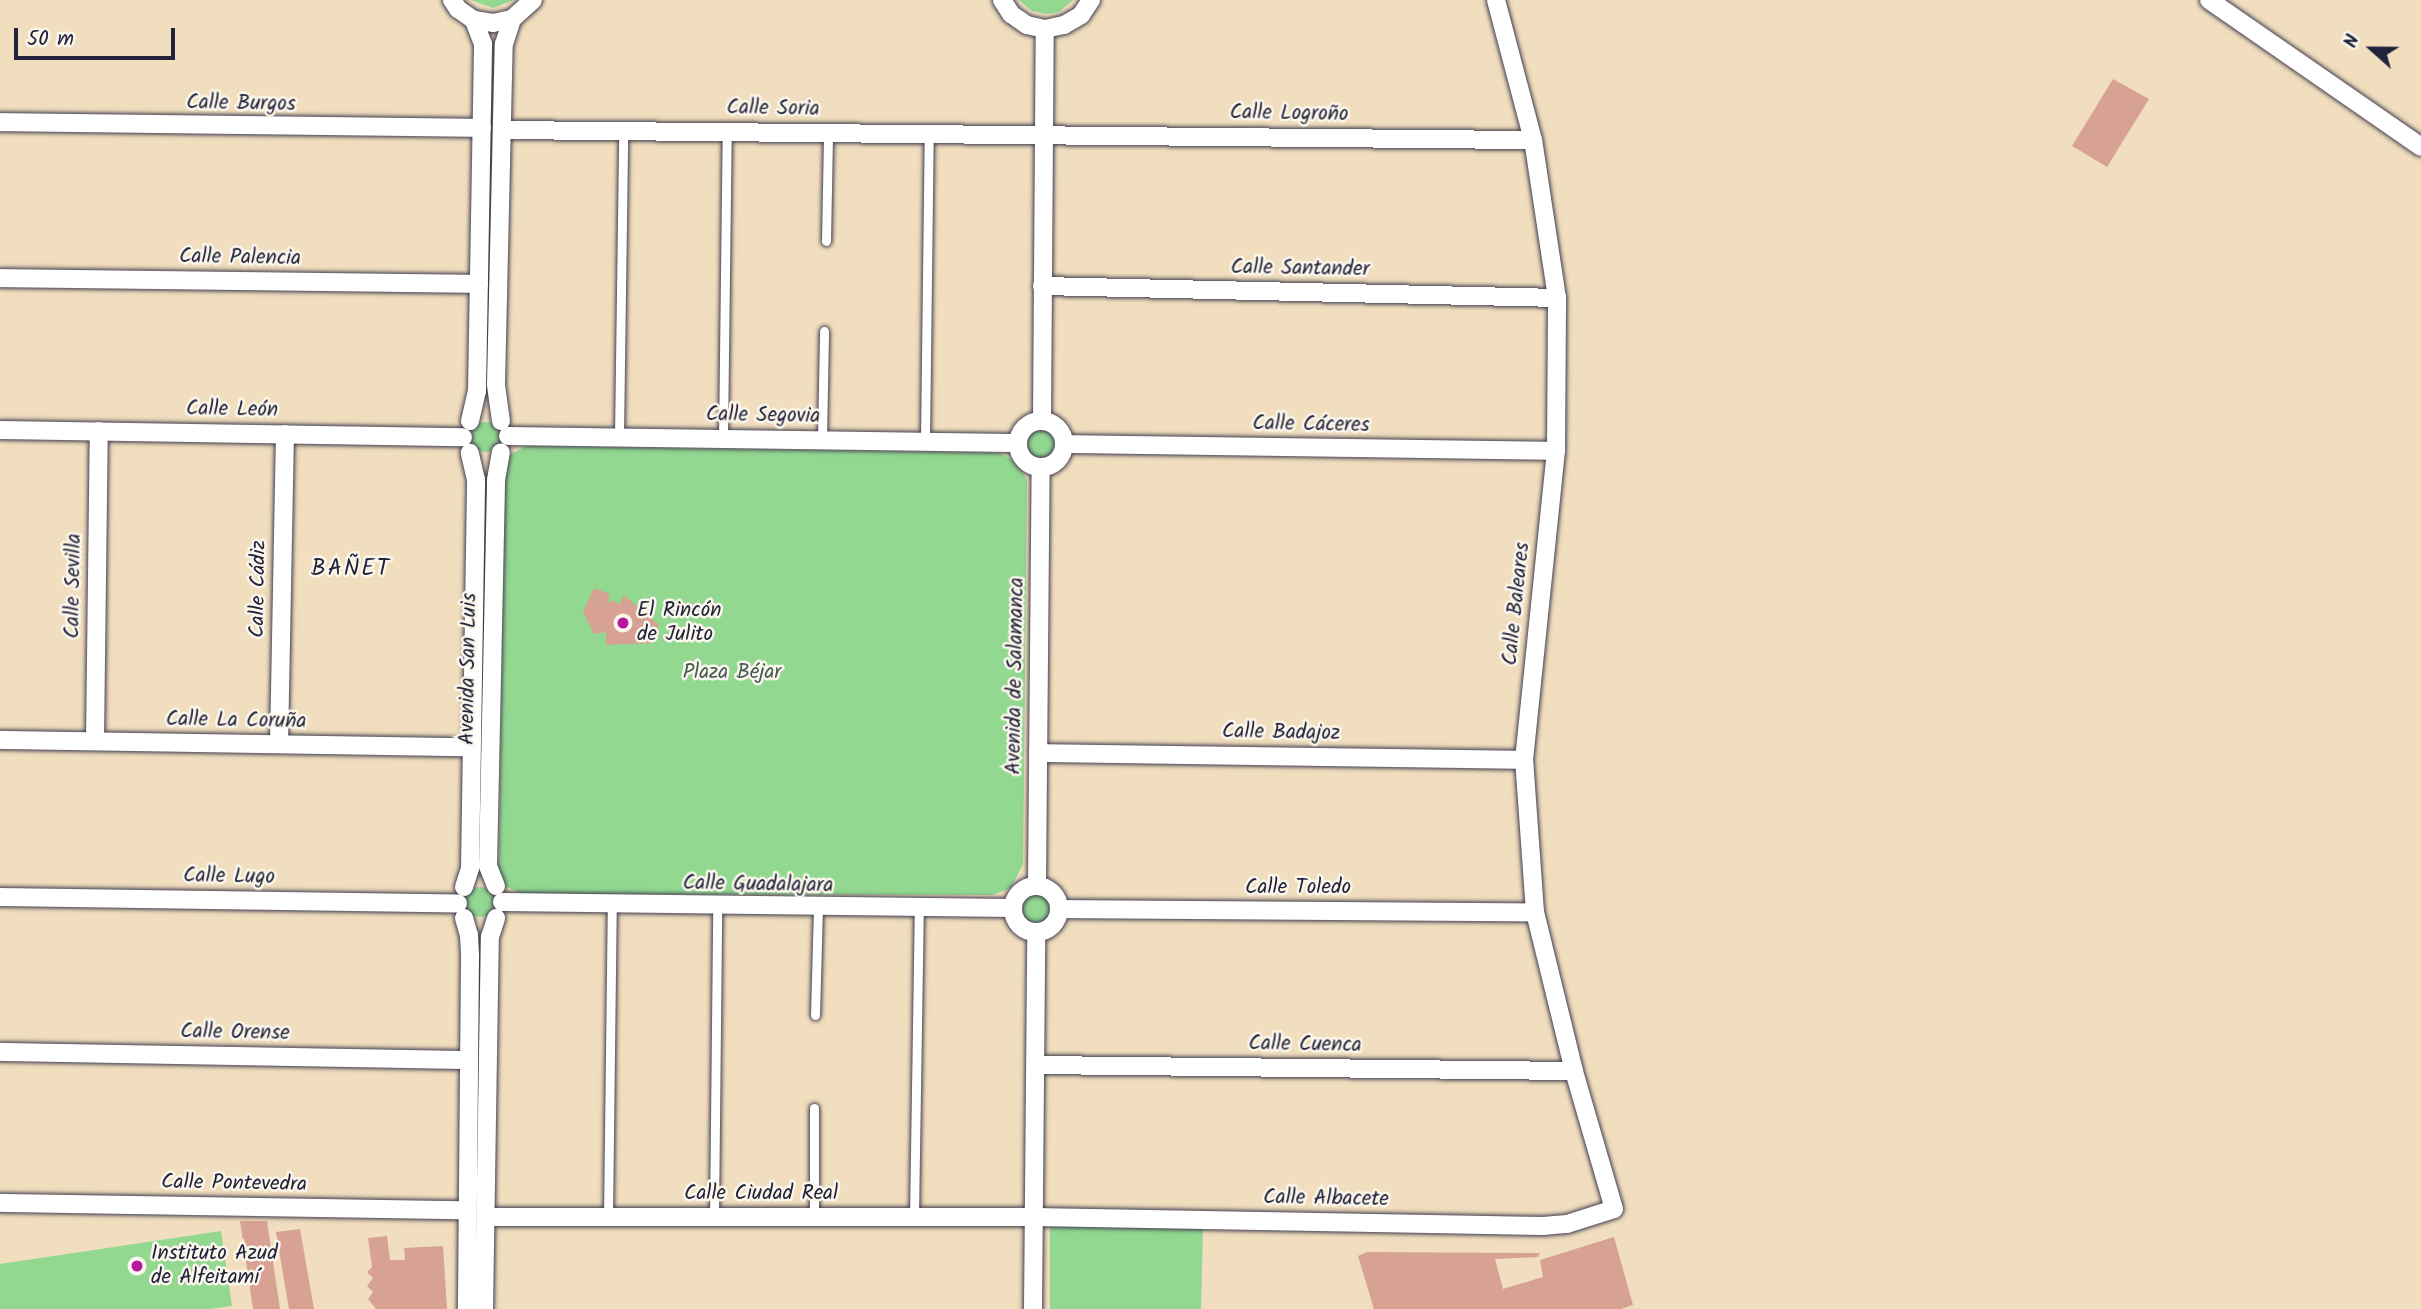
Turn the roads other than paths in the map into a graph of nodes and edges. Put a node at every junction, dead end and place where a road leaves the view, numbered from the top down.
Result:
1 (452, 0) edge
2 (533, 0) edge
3 (1002, 0) edge
4 (1091, 0) edge
5 (1496, 0) edge
6 (2209, 0) edge
7 (512, 19) junction
8 (474, 20) junction
9 (1045, 29) junction
10 (0, 122) edge
11 (482, 128) junction
12 (502, 130) junction
13 (623, 131) junction
14 (727, 131) junction
15 (828, 132) junction
16 (929, 133) junction
17 (1044, 134) junction
18 (1534, 140) junction
19 (2421, 147) edge
20 (826, 241) dead end
21 (0, 278) edge
22 (479, 284) junction
23 (1042, 286) junction
24 (1557, 298) junction
25 (824, 331) dead end
26 (1042, 420) junction
27 (0, 430) edge
28 (99, 431) junction
29 (285, 434) junction
30 (504, 436) junction
31 (619, 436) junction
32 (468, 437) junction
33 (723, 438) junction
34 (822, 439) junction
35 (925, 441) junction
36 (1018, 443) junction
37 (1065, 444) junction
38 (1556, 451) junction
39 (1041, 467) junction
40 (0, 740) edge
41 (96, 741) junction
42 (279, 744) junction
43 (471, 747) junction
44 (1038, 753) junction
45 (1524, 760) junction
46 (1037, 885) junction
47 (0, 897) edge
48 (498, 902) junction
49 (462, 903) junction
50 (612, 905) junction
51 (717, 907) junction
52 (818, 908) junction
53 (1012, 908) junction
54 (1060, 909) junction
55 (919, 910) junction
56 (1535, 912) junction
57 (1036, 932) junction
58 (815, 1016) dead end
59 (0, 1052) edge
60 (469, 1060) junction
61 (1036, 1065) junction
62 (1574, 1071) junction
63 (814, 1108) dead end
64 (0, 1203) edge
65 (1614, 1209) joint
66 (467, 1210) junction
67 (486, 1217) junction
68 (608, 1217) junction
69 (714, 1217) junction
70 (814, 1217) junction
71 (914, 1217) junction
72 (1035, 1217) junction
73 (467, 1309) edge
74 (484, 1309) edge
75 (1033, 1309) edge

1 - 8 street
2 - 7 street
3 - 9 street
4 - 9 street
5 - 18 street, Calle Baleares
6 - 19 street
7 - 8 street
7 - 12 street, Avenida San Luis
8 - 11 street, Avenida San Luis
9 - 17 street
10 - 11 street, Calle Burgos
11 - 22 street, Avenida San Luis
12 - 13 street, Calle Soria
12 - 30 street, Avenida San Luis
13 - 14 street, Calle Soria
13 - 31 lane
14 - 15 street, Calle Soria
14 - 33 lane
15 - 16 street, Calle Soria
15 - 20 lane
16 - 17 street, Calle Soria
16 - 35 lane
17 - 18 street, Calle Logroño
17 - 23 street
18 - 24 street, Calle Baleares
21 - 22 street, Calle Palencia
22 - 32 street, Avenida San Luis
23 - 24 street, Calle Santander
23 - 26 street
24 - 38 street, Calle Baleares
25 - 34 lane
26 - 36 street
26 - 37 street
27 - 28 street, Calle León
28 - 29 street, Calle León
28 - 41 street, Calle Sevilla
29 - 32 street, Calle León
29 - 42 street, Calle Cádiz
30 - 31 street, Calle Segovia
30 - 32 street
30 - 32 street
30 - 48 street, Avenida San Luis
31 - 33 street, Calle Segovia
32 - 43 street, Avenida San Luis
33 - 34 street, Calle Segovia
34 - 35 street, Calle Segovia
35 - 36 street, Calle Segovia
36 - 39 street
37 - 38 street, Calle Cáceres
37 - 39 street
38 - 45 street, Calle Baleares
39 - 44 street, Avenida de Salamanca
40 - 41 street, Calle La Coruña
41 - 42 street, Calle La Coruña
42 - 43 street, Calle La Coruña
43 - 49 street, Avenida San Luis
44 - 45 street, Calle Badajoz
44 - 46 street, Avenida de Salamanca
45 - 56 street, Calle Baleares
46 - 53 street
46 - 54 street
47 - 49 street, Calle Lugo
48 - 49 street
48 - 49 street
48 - 50 street, Calle Guadalajara
48 - 67 street, Avenida San Luis
49 - 60 street, Avenida San Luis
50 - 51 street, Calle Guadalajara
50 - 68 lane
51 - 52 street, Calle Guadalajara
51 - 69 lane
52 - 55 street, Calle Guadalajara
52 - 58 lane
53 - 55 street, Calle Guadalajara
53 - 57 street
54 - 56 street, Calle Toledo
54 - 57 street
55 - 71 lane
56 - 62 street, Calle Baleares
57 - 61 street
59 - 60 street, Calle Orense
60 - 66 street, Avenida San Luis
61 - 62 street, Calle Cuenca
61 - 72 street
62 - 65 street, Calle Baleares
63 - 70 lane
64 - 66 street, Calle Pontevedra
65 - 72 street, Calle Albacete
66 - 73 street, Avenida San Luis
67 - 68 street, Calle Ciudad Real
67 - 74 street, Avenida San Luis
68 - 69 street, Calle Ciudad Real
69 - 70 street, Calle Ciudad Real
70 - 71 street, Calle Ciudad Real
71 - 72 street, Calle Ciudad Real
72 - 75 street

